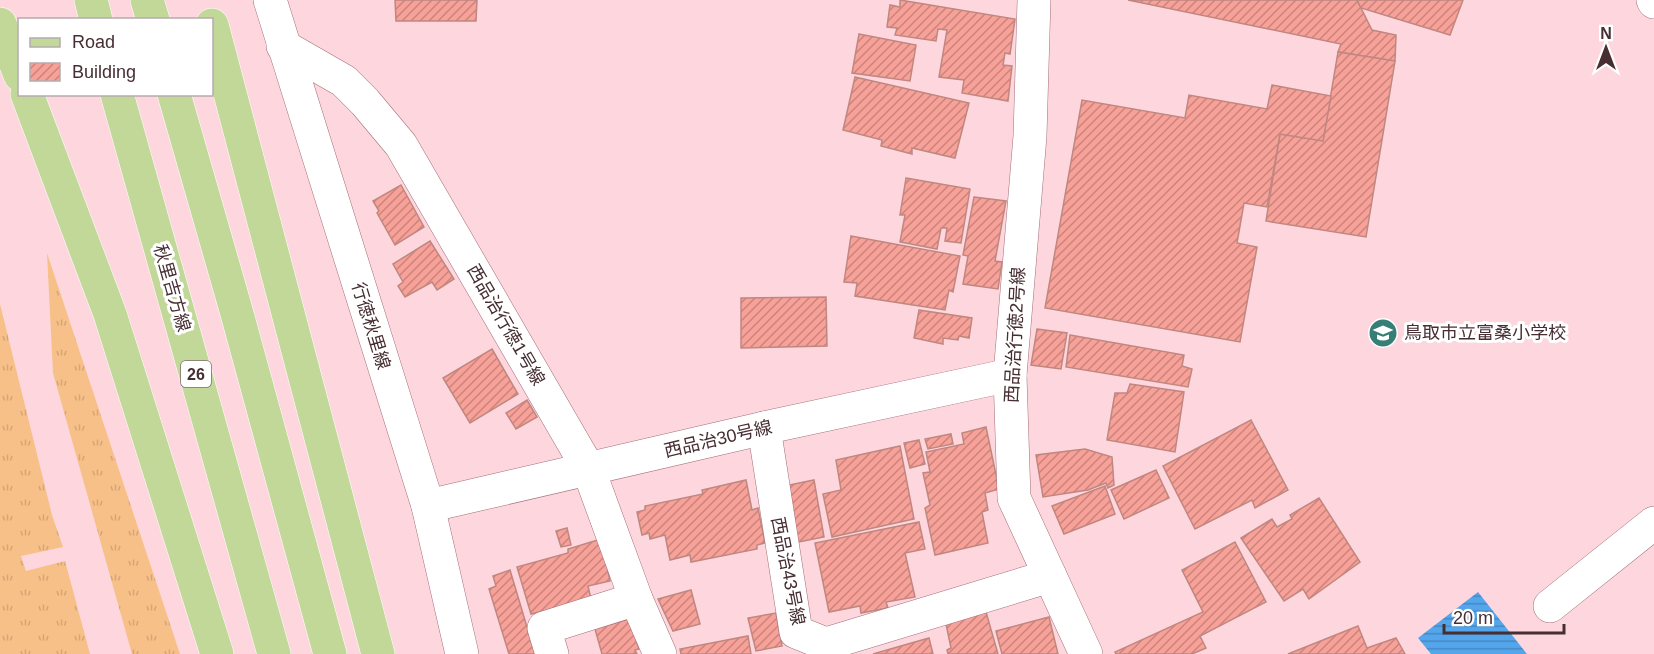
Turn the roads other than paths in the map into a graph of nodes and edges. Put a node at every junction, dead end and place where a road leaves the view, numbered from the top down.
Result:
1 (91, 0) edge
2 (147, 0) edge
3 (205, 0) edge
4 (270, 0) edge
5 (1034, 0) edge
6 (96, 18) edge
7 (152, 18) edge
8 (210, 18) edge
9 (0, 24) edge
10 (213, 29) edge
11 (283, 46) junction
12 (18, 70) edge
13 (28, 96) edge
14 (118, 96) edge
15 (175, 96) edge
16 (1010, 375) junction
17 (764, 428) junction
18 (588, 468) junction
19 (428, 506) junction
20 (1654, 523) edge
21 (1050, 576) junction
22 (636, 599) junction
23 (1550, 606) dead end
24 (217, 654) edge
25 (274, 654) edge
26 (330, 654) edge
27 (378, 654) edge
28 (462, 654) edge
29 (552, 654) edge
30 (660, 654) edge
31 (1086, 654) edge

1 - 6 main road
2 - 7 main road
3 - 8 main road
4 - 11 street, 行徳秋里線
5 - 16 street, 西品治行徳2号線
9 - 12 main road
10 - 27 main road
11 - 18 street, 西品治行徳1号線
11 - 19 street, 行徳秋里線
13 - 24 main road
14 - 25 main road, 秋里吉方線 / 26
15 - 26 main road
16 - 17 street, 西品治30号線
16 - 21 street, 西品治行徳2号線
17 - 18 street, 西品治30号線
17 - 21 street, 西品治43号線
18 - 19 street, 西品治30号線
18 - 22 street, 西品治行徳1号線
19 - 28 street, 行徳秋里線
20 - 23 street
21 - 31 street, 西品治行徳2号線
22 - 29 street
22 - 30 street, 西品治行徳1号線

